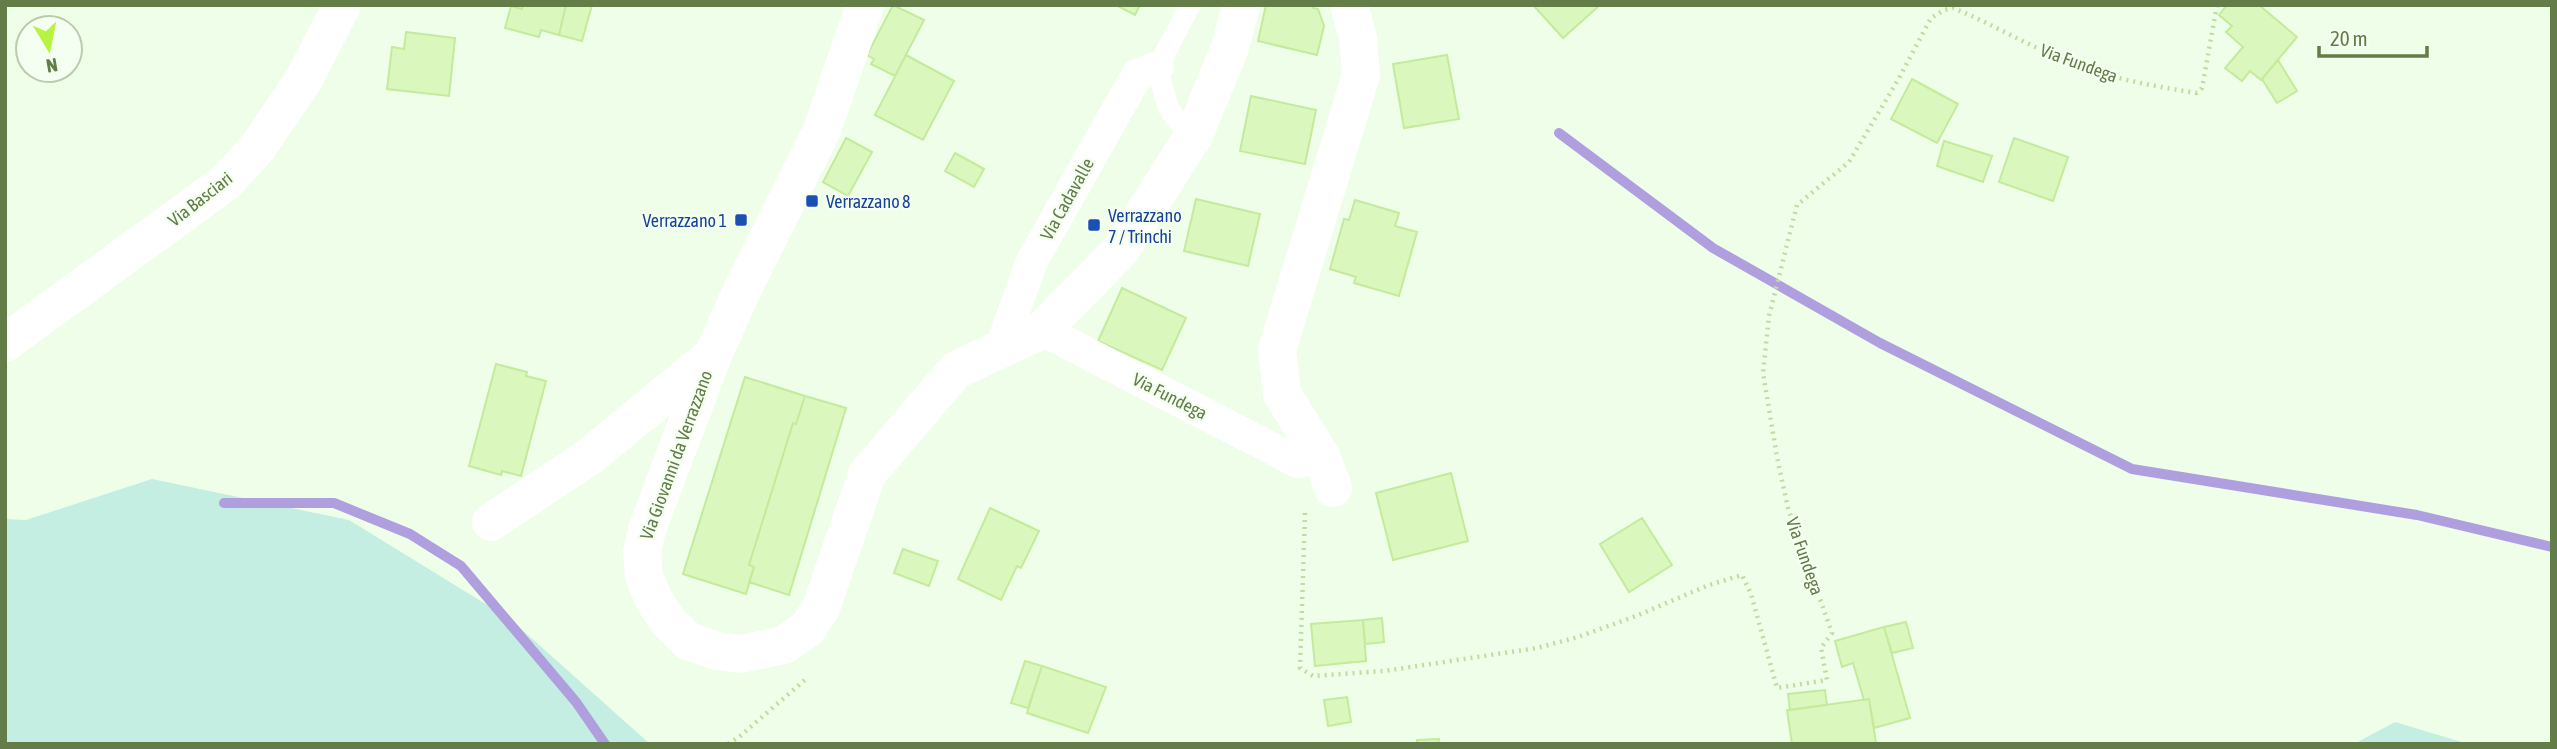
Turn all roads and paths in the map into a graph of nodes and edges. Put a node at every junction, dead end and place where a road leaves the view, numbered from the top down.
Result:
1 (342, 5) edge
2 (864, 5) edge
3 (1190, 5) edge
4 (1241, 5) edge
5 (1349, 5) edge
6 (2217, 5) edge
7 (1158, 67) junction
8 (1194, 135) junction
9 (1042, 330) junction
10 (5, 344) edge
11 (1000, 350) junction
12 (713, 355) junction
13 (1317, 469) junction
14 (491, 522) dead end
15 (806, 679) dead end
16 (728, 744) edge

1 - 10 street, Via Basciari
2 - 12 street, Via Giovanni da Verrazzano
3 - 7 lane, Via Cadavalle
4 - 8 street, Via Giovanni da Verrazzano
5 - 13 street
6 - 13 path, Via Fundega
7 - 8 lane
7 - 11 street, Via Cadavalle
8 - 9 street, Via Giovanni da Verrazzano
9 - 11 street, Via Giovanni da Verrazzano
9 - 13 street, Via Fundega
11 - 12 street, Via Giovanni da Verrazzano
12 - 14 street
15 - 16 path

